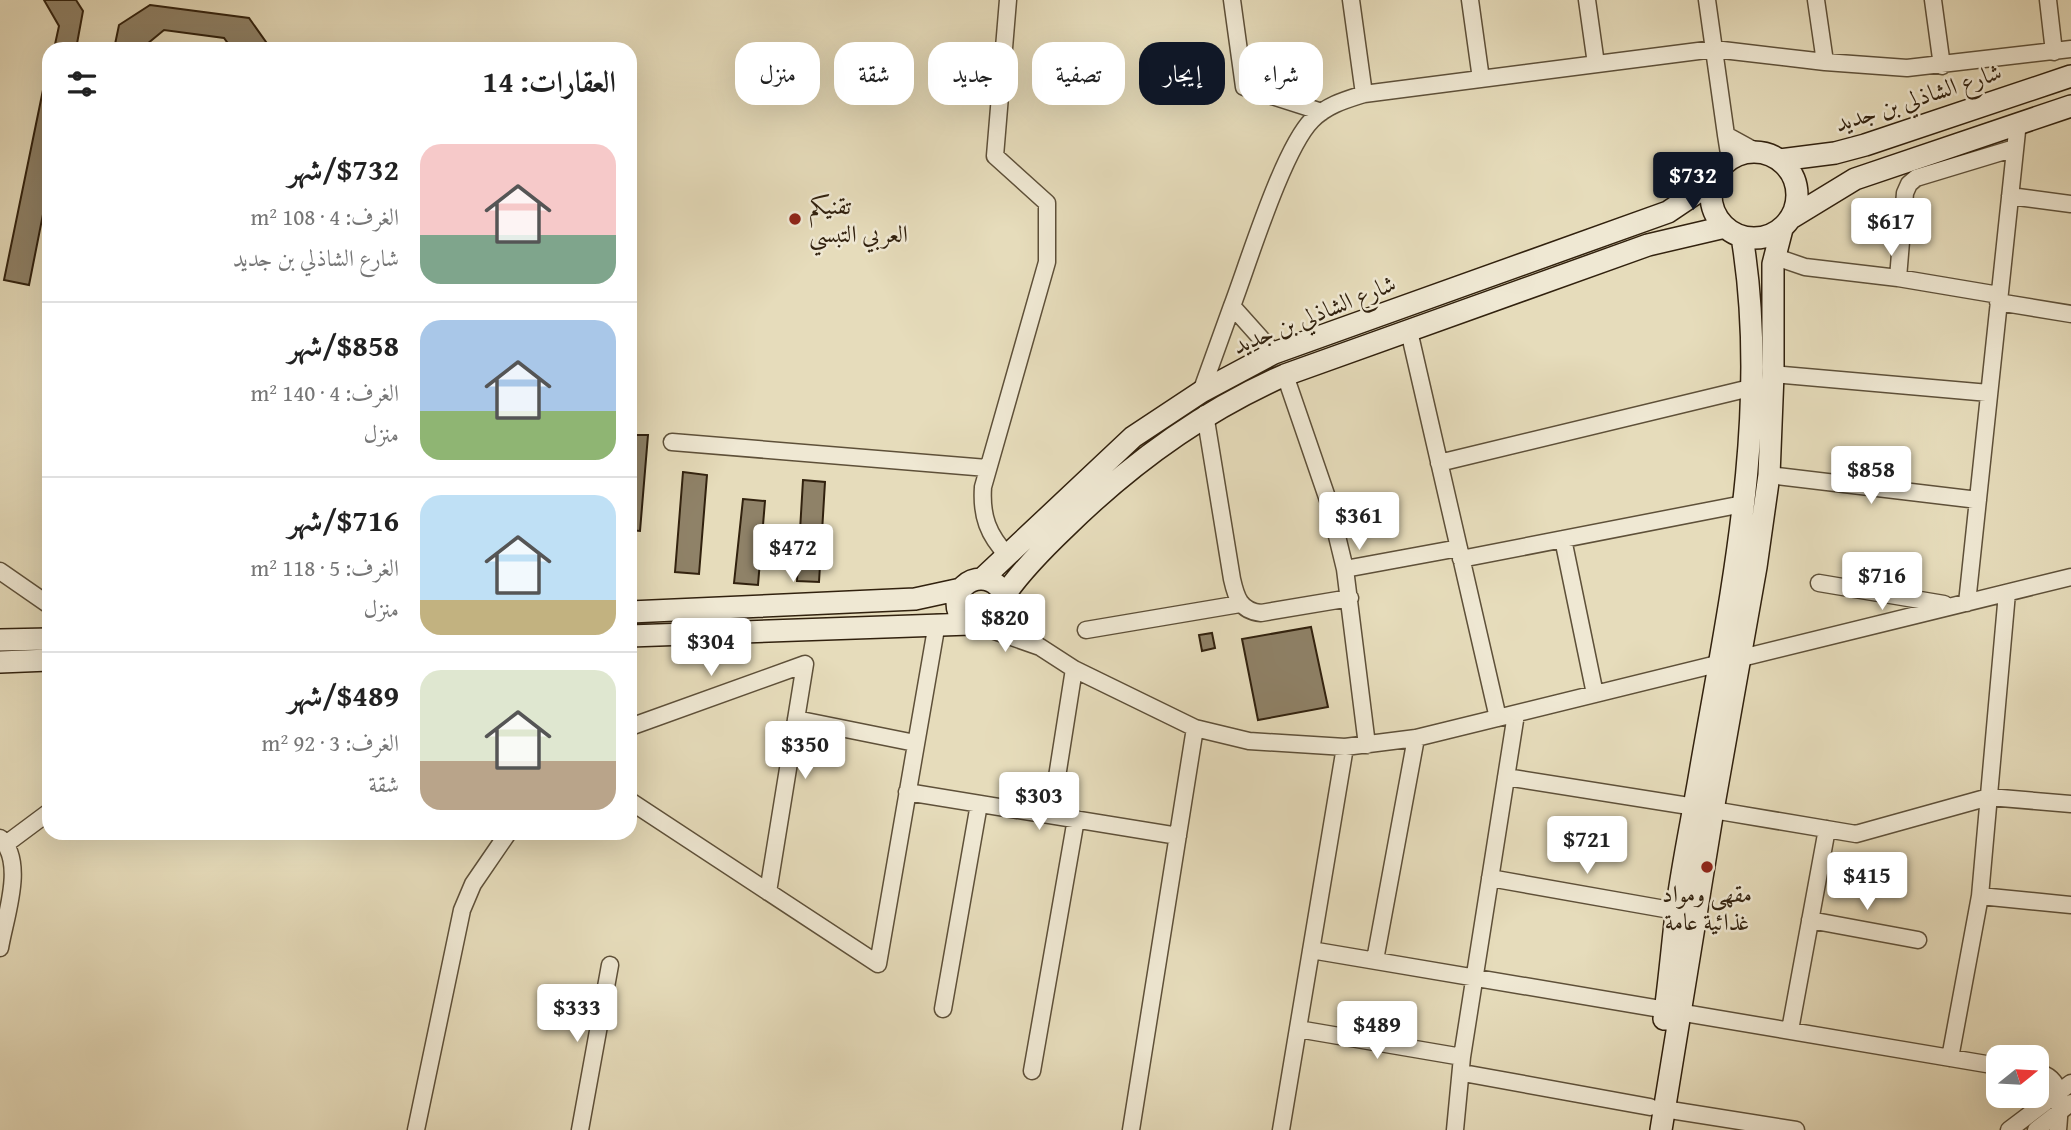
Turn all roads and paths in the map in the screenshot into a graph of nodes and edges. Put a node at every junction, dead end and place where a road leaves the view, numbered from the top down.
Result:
1 (1009, 0) edge
2 (1232, 0) edge
3 (1351, 0) edge
4 (1470, 0) edge
5 (1587, 0) edge
6 (1707, 0) edge
7 (1816, 0) edge
8 (1933, 0) edge
9 (2048, 0) edge
10 (1714, 49) junction
11 (2071, 50) edge
12 (2054, 52) junction
13 (1825, 62) junction
14 (1596, 64) junction
15 (1942, 65) junction
16 (2071, 76) edge
17 (1481, 79) junction
18 (1364, 94) junction
19 (2071, 106) edge
20 (1322, 113) junction
21 (2018, 122) junction
22 (1726, 135) junction
23 (2015, 148) junction
24 (1757, 152) junction
25 (1730, 160) junction
26 (1780, 160) junction
27 (1714, 181) junction
28 (2010, 196) junction
29 (2071, 204) edge
30 (1786, 224) junction
31 (1733, 232) junction
32 (1773, 256) junction
33 (1898, 278) junction
34 (1998, 298) junction
35 (1232, 306) junction
36 (2071, 314) edge
37 (1409, 331) junction
38 (1274, 353) junction
39 (1773, 374) junction
40 (1284, 375) junction
41 (1750, 388) junction
42 (1201, 392) junction
43 (1989, 393) junction
44 (1205, 414) junction
45 (672, 442) dead end
46 (1439, 463) junction
47 (987, 468) junction
48 (1769, 475) junction
49 (1978, 500) junction
50 (1743, 503) junction
51 (1563, 538) junction
52 (1460, 553) junction
53 (1007, 556) junction
54 (1345, 569) junction
55 (0, 571) edge
56 (2071, 577) edge
57 (982, 579) junction
58 (1819, 583) dead end
59 (961, 589) junction
60 (2007, 593) junction
61 (1350, 598) junction
62 (42, 600) edge
63 (1005, 602) junction
64 (1240, 604) junction
65 (1960, 604) junction
66 (637, 612) edge
67 (936, 623) junction
68 (977, 626) junction
69 (1086, 630) dead end
70 (637, 636) edge
71 (42, 639) edge
72 (0, 640) edge
73 (1040, 648) junction
74 (42, 660) edge
75 (1729, 661) junction
76 (0, 662) edge
77 (1074, 669) junction
78 (1595, 694) junction
79 (1516, 714) junction
80 (1498, 718) junction
81 (796, 719) junction
82 (637, 724) edge
83 (1195, 728) junction
84 (1416, 738) junction
85 (915, 743) junction
86 (1367, 745) junction
87 (1345, 747) junction
88 (1506, 777) junction
89 (907, 792) junction
90 (1989, 797) junction
91 (979, 804) junction
92 (2071, 804) edge
93 (637, 806) edge
94 (1704, 809) junction
95 (1051, 815) junction
96 (42, 816) edge
97 (1076, 819) junction
98 (1827, 829) junction
99 (1178, 836) junction
100 (503, 840) edge
101 (3, 841) edge
102 (1490, 878) junction
103 (768, 892) junction
104 (1980, 896) junction
105 (2071, 905) edge
106 (1676, 911) junction
107 (1810, 920) junction
108 (1918, 940) dead end
109 (0, 948) edge
110 (1311, 950) junction
111 (1375, 960) junction
112 (610, 965) dead end
113 (1475, 977) junction
114 (943, 1009) dead end
115 (1672, 1009) junction
116 (1298, 1029) junction
117 (1790, 1030) junction
118 (1950, 1058) junction
119 (1986, 1064) edge
120 (1463, 1065) junction
121 (1032, 1071) dead end
122 (2049, 1077) edge
123 (2065, 1087) edge
124 (1657, 1107) junction
125 (2065, 1107) edge
126 (416, 1130) edge
127 (580, 1130) edge
128 (1131, 1130) edge
129 (1281, 1130) edge
130 (1455, 1130) edge
131 (1647, 1130) edge
132 (1661, 1130) edge
133 (1796, 1130) edge
134 (2009, 1130) edge
135 (2036, 1130) edge
136 (2058, 1130) edge

1 - 47 street
2 - 20 street
3 - 18 street
4 - 17 street
5 - 14 street
6 - 10 street
7 - 13 street
8 - 15 street
9 - 12 street
10 - 13 street
10 - 14 street
10 - 22 street
11 - 12 street
12 - 15 street
13 - 15 street
14 - 17 street
16 - 26 main road, شارع الشاذلي بن جديد
17 - 18 street
18 - 20 street
19 - 21 main road
20 - 35 street
21 - 23 street
21 - 30 main road
22 - 24 street
22 - 25 street
23 - 28 street
23 - 33 street
24 - 25 main road
24 - 26 main road
25 - 27 main road
26 - 30 main road
27 - 31 main road
27 - 38 main road, شارع الشاذلي بن جديد
28 - 29 street
28 - 34 street
30 - 31 main road
30 - 32 main road
31 - 37 main road, شارع الشاذلي بن جديد
31 - 41 main road
32 - 33 street
32 - 39 main road
33 - 34 street
34 - 36 street
34 - 43 street
35 - 38 street
35 - 42 street
37 - 40 main road, شارع الشاذلي بن جديد
37 - 46 street
38 - 42 main road, شارع الشاذلي بن جديد
39 - 43 street
39 - 48 main road
40 - 44 main road, شارع الشاذلي بن جديد
40 - 54 street
41 - 46 street
41 - 50 main road
42 - 53 main road, شارع الشاذلي بن جديد
43 - 49 street
44 - 63 main road, شارع الشاذلي بن جديد
44 - 64 street
45 - 47 street
46 - 52 street
47 - 53 street
48 - 49 street
48 - 75 main road
49 - 65 street
50 - 51 street
50 - 75 main road
51 - 52 street
51 - 78 street
52 - 54 street
52 - 80 street
53 - 57 main road, شارع الشاذلي بن جديد
54 - 61 street
55 - 62 street
56 - 60 street
57 - 59 main road
57 - 63 main road
58 - 65 street
59 - 66 main road
59 - 68 main road
60 - 65 street
60 - 90 street
61 - 64 street
61 - 86 street
63 - 68 main road
63 - 73 street
64 - 69 street
65 - 75 street
67 - 68 main road
67 - 70 main road
67 - 85 street
68 - 73 street
71 - 72 main road
73 - 77 street
74 - 76 main road
75 - 78 street
75 - 94 main road
77 - 83 street
77 - 95 street
78 - 79 street
79 - 80 street
79 - 88 street
80 - 84 street
81 - 82 street
81 - 85 street
81 - 103 street
83 - 87 street
83 - 99 street
84 - 86 street
84 - 111 street
85 - 89 street
86 - 87 street
87 - 110 street
88 - 94 street
88 - 102 street
89 - 91 street
89 - 103 street
90 - 92 street
90 - 98 street
90 - 104 street
91 - 95 street
91 - 114 street
93 - 103 street
94 - 98 street
94 - 106 main road
94 - 115 main road
95 - 97 street
96 - 101 street
97 - 99 street
97 - 121 street
98 - 107 street
99 - 128 street
100 - 126 street
101 - 109 street
102 - 106 street
102 - 113 street
104 - 105 street
104 - 118 street
106 - 115 main road
107 - 108 street
107 - 117 street
110 - 111 street
110 - 116 street
111 - 113 street
112 - 127 street
113 - 115 street
113 - 120 street
115 - 117 street
115 - 124 main road
116 - 120 street
116 - 129 street
117 - 118 street
118 - 119 street
120 - 124 street
120 - 130 street
122 - 123 street
123 - 125 street
123 - 134 street
124 - 131 main road
124 - 132 main road
124 - 133 street
125 - 135 street
125 - 136 street

